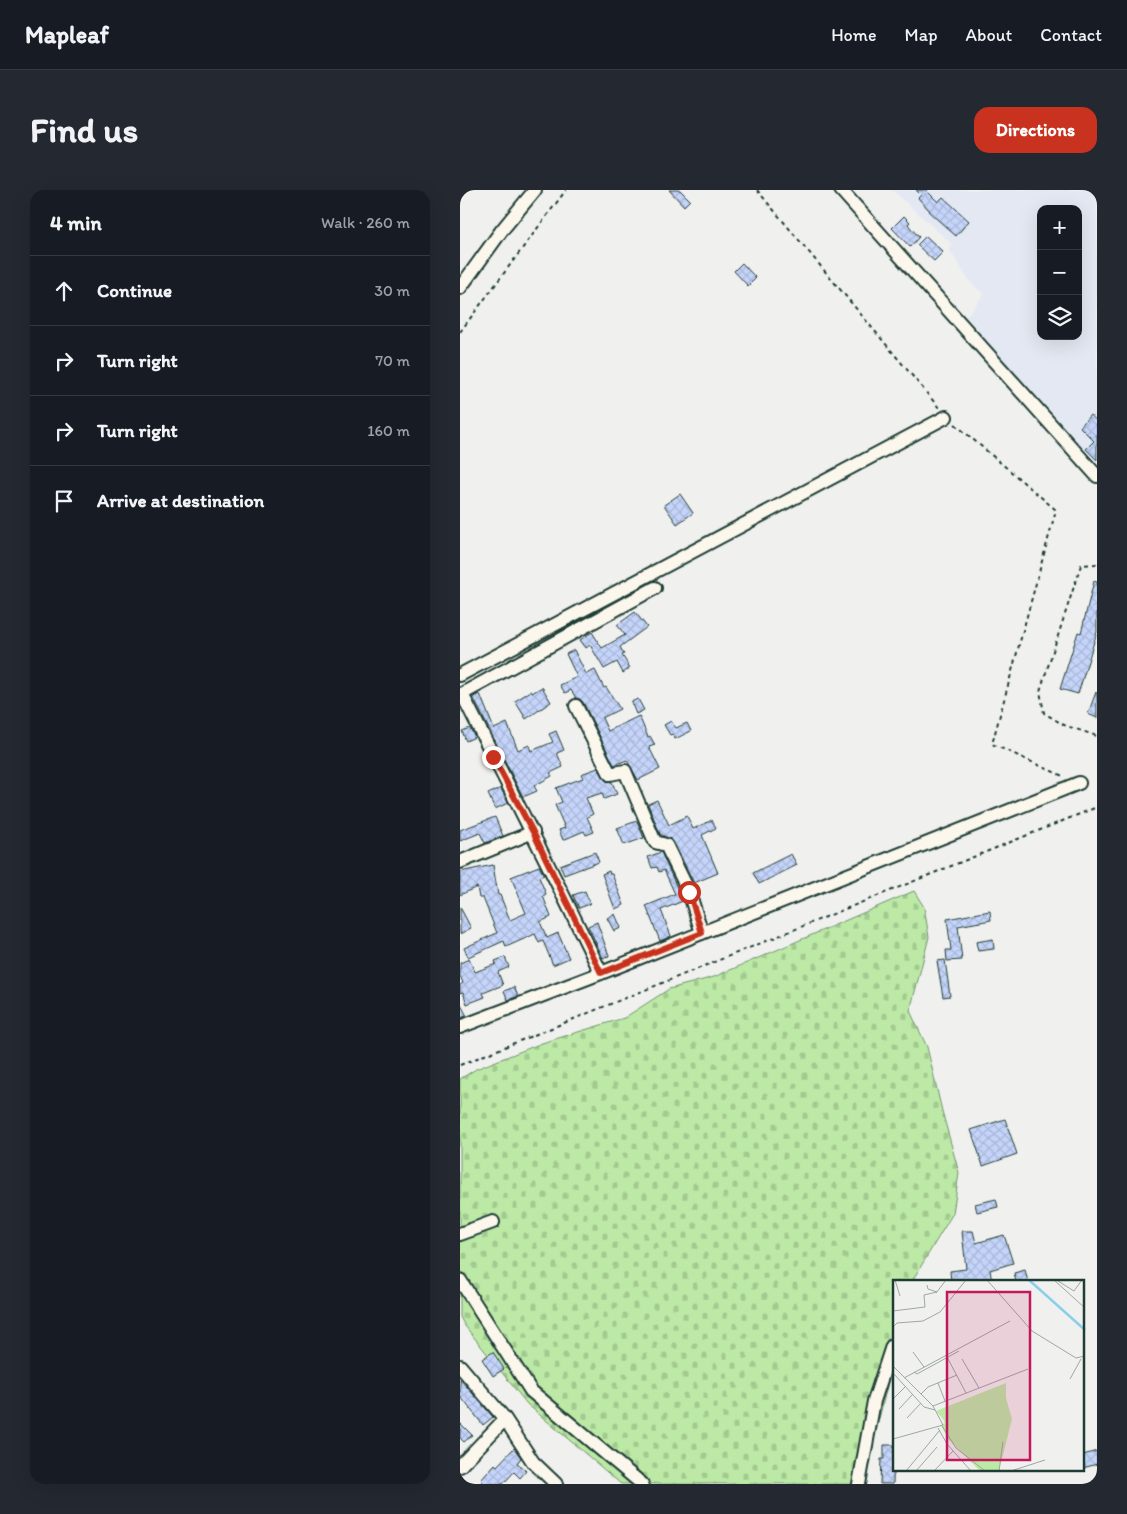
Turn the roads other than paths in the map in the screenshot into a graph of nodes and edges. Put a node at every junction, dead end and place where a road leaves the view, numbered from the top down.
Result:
1 (535, 190) edge
2 (841, 190) edge
3 (460, 288) edge
4 (946, 417) road end
5 (1097, 476) edge
6 (655, 588) dead end
7 (460, 675) edge
8 (461, 694) edge
9 (576, 706) dead end
10 (1079, 783) road end
11 (533, 832) junction
12 (460, 862) edge
13 (702, 933) junction
14 (601, 973) junction
15 (460, 1027) edge
16 (493, 1222) dead end
17 (460, 1234) edge
18 (460, 1280) edge
19 (892, 1346) dead end
20 (460, 1366) edge
21 (505, 1419) junction
22 (460, 1466) edge
23 (556, 1484) edge
24 (642, 1484) edge
25 (859, 1484) edge

1 - 3 street
2 - 5 street
4 - 7 street
6 - 8 street
8 - 11 street
9 - 13 street
10 - 13 street
11 - 12 street
11 - 14 street
13 - 14 street
14 - 15 street
16 - 17 street
18 - 24 street
19 - 25 street
20 - 21 street
21 - 22 street
21 - 23 street

